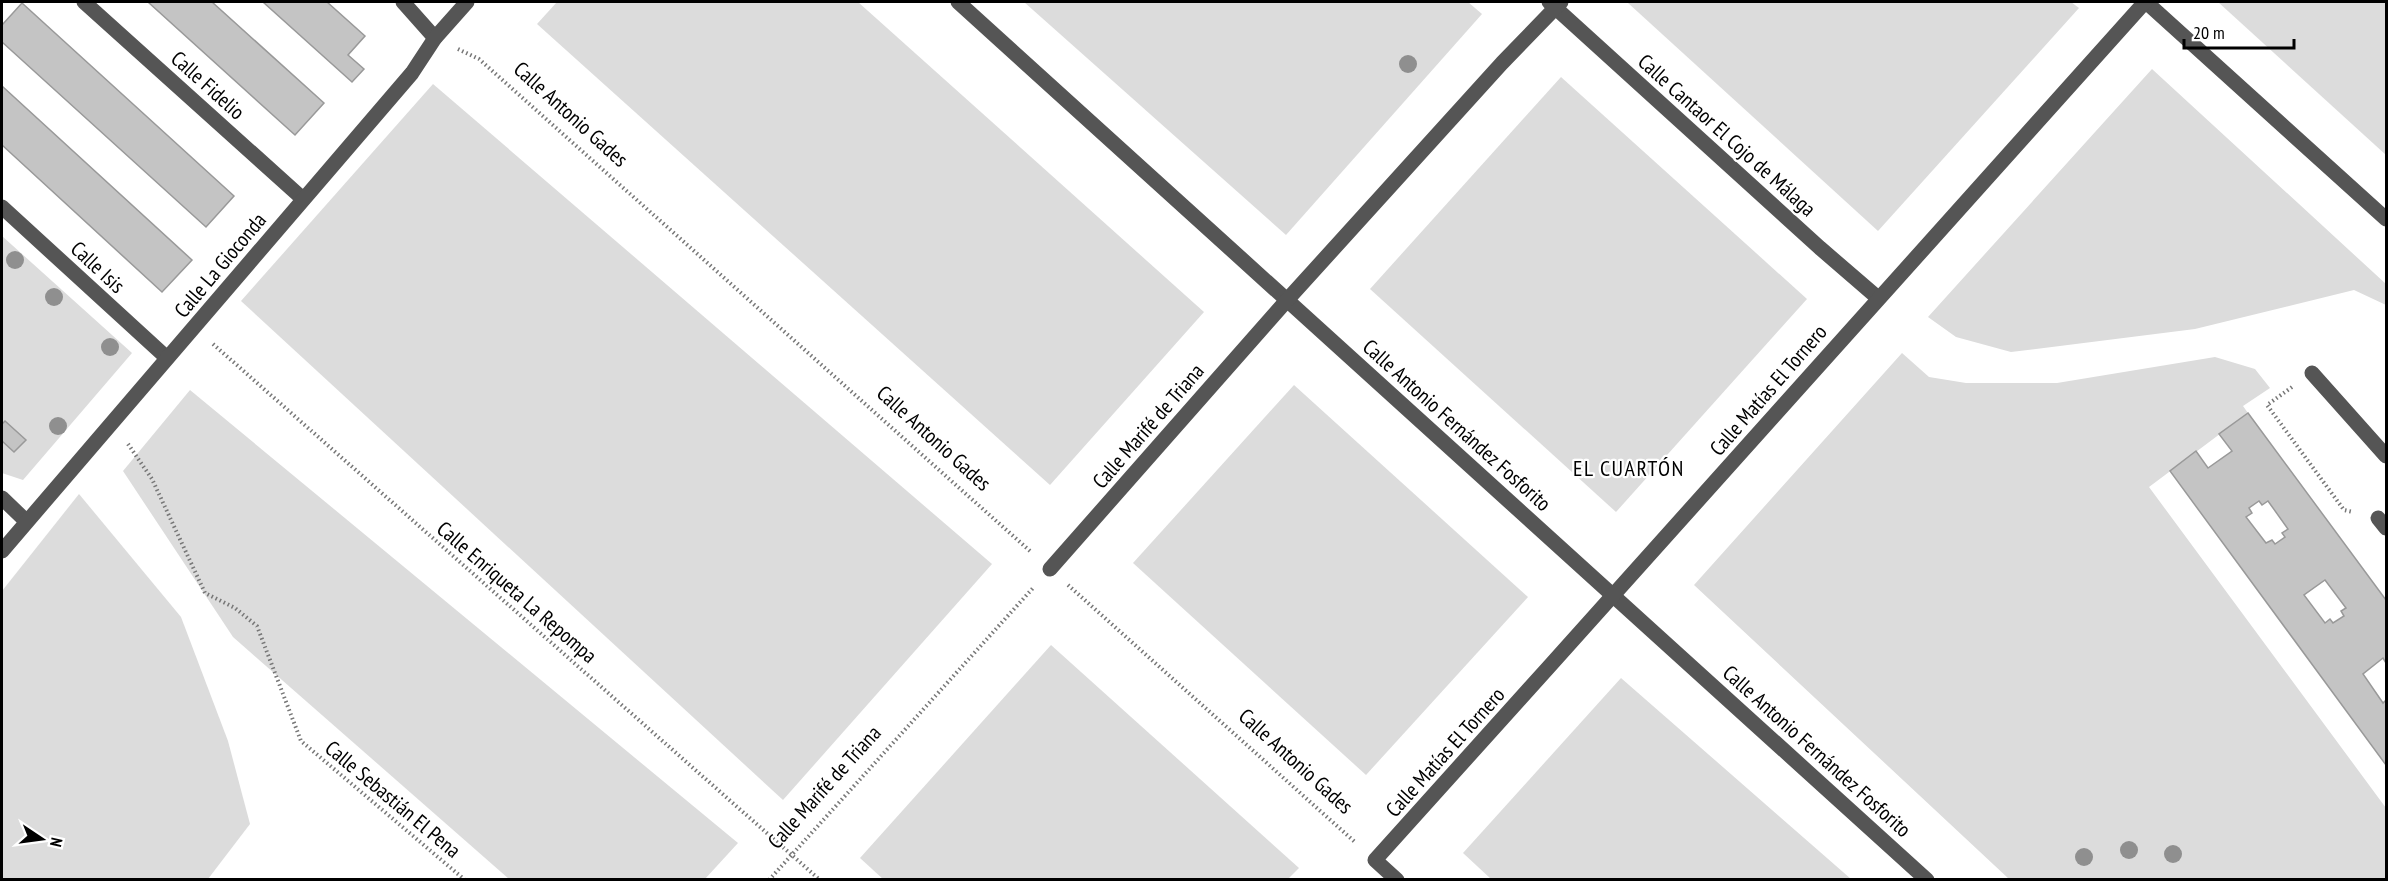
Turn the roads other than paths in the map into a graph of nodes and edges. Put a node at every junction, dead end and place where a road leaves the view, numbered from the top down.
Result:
1 (84, 2) edge
2 (403, 2) edge
3 (467, 2) edge
4 (958, 2) edge
5 (2146, 2) edge
6 (1556, 4) edge
7 (435, 38) junction
8 (303, 200) junction
9 (2, 207) edge
10 (2386, 219) edge
11 (1878, 298) junction
12 (1288, 299) junction
13 (167, 358) junction
14 (2312, 372) dead end
15 (2386, 456) edge
16 (2, 498) edge
17 (26, 521) junction
18 (2, 551) edge
19 (1050, 569) road end
20 (1614, 596) junction
21 (1397, 879) edge
22 (1927, 879) edge

1 - 8 street, Calle Fidelio
2 - 7 street
3 - 7 street, Calle La Gioconda
4 - 12 street, Calle Antonio Fernández Fosforito
5 - 10 street
5 - 11 street, Calle Matías El Tornero
6 - 11 street, Calle Cantaor El Cojo de Málaga
6 - 12 street, Calle Marifé de Triana
7 - 8 street, Calle La Gioconda
8 - 13 street, Calle La Gioconda
9 - 13 street, Calle Isis
11 - 20 street, Calle Matías El Tornero
12 - 19 street, Calle Marifé de Triana
12 - 20 street, Calle Antonio Fernández Fosforito
13 - 17 street, Calle La Gioconda
14 - 15 street
16 - 17 street
17 - 18 street, Calle La Gioconda
20 - 21 street, Calle Matías El Tornero
20 - 22 street, Calle Antonio Fernández Fosforito

